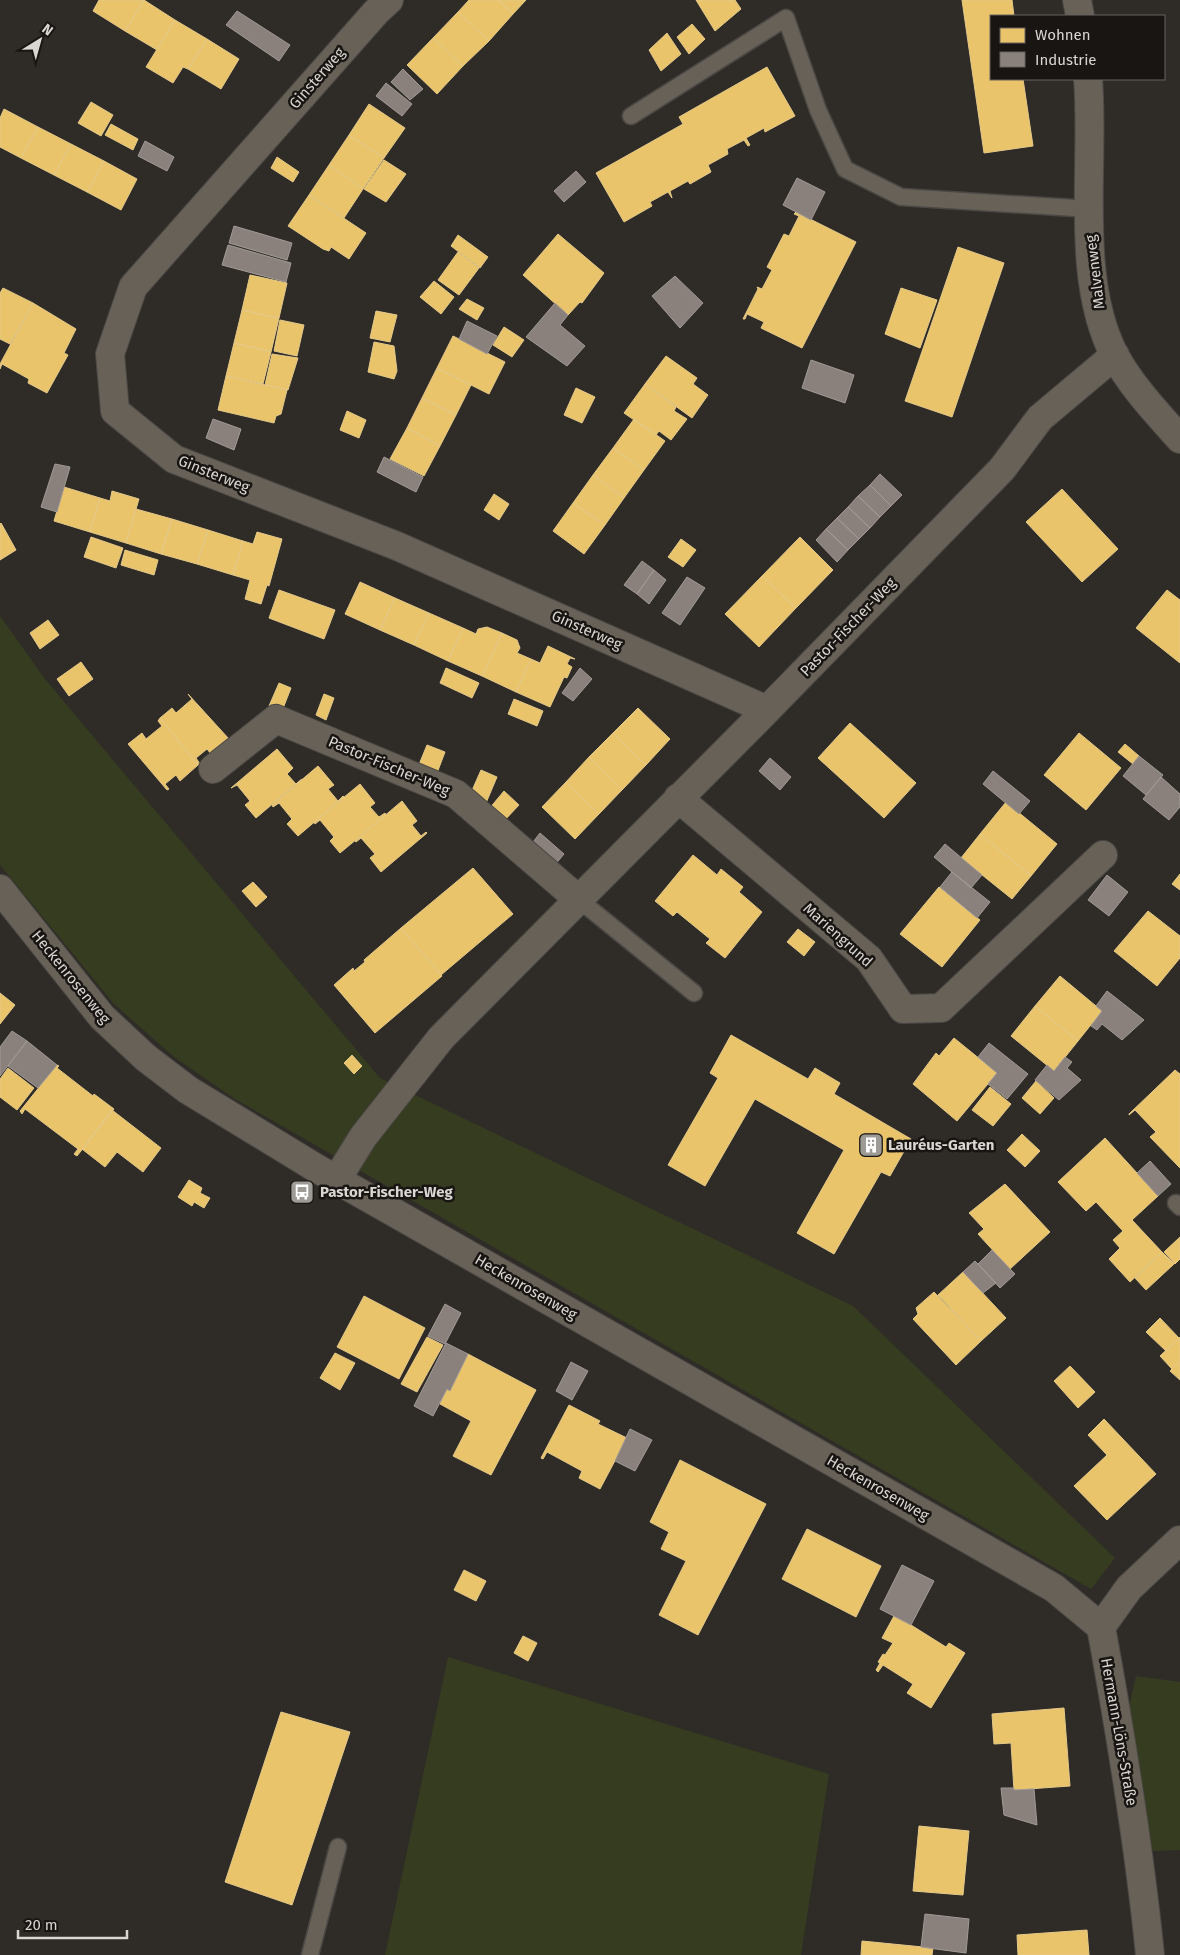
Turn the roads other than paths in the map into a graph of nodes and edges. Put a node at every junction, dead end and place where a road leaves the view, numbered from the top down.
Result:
1 (389, 0) edge
2 (1076, 0) edge
3 (1080, 15) edge
4 (1088, 80) edge
5 (630, 116) dead end
6 (1090, 209) junction
7 (1115, 355) junction
8 (1180, 439) edge
9 (767, 710) junction
10 (213, 769) dead end
11 (678, 798) junction
12 (1103, 854) dead end
13 (0, 889) edge
14 (578, 899) junction
15 (694, 993) dead end
16 (337, 1179) junction
17 (1180, 1540) edge
18 (1100, 1627) junction
19 (338, 1847) dead end
20 (310, 1955) edge
21 (1150, 1955) edge

1 - 9 street, Ginsterweg
2 - 3 street
4 - 6 street, Malvenweg
5 - 6 lane
6 - 7 street, Malvenweg
7 - 8 street, Malvenweg
7 - 9 street, Pastor-Fischer-Weg
9 - 11 street, Pastor-Fischer-Weg
10 - 14 street, Pastor-Fischer-Weg
11 - 12 street, Mariengrund
11 - 14 street, Pastor-Fischer-Weg
13 - 16 street, Heckenrosenweg
14 - 15 lane
14 - 16 street, Pastor-Fischer-Weg
16 - 18 street, Heckenrosenweg
17 - 18 street
18 - 21 street, Hermann-Löns-Straße
19 - 20 lane

